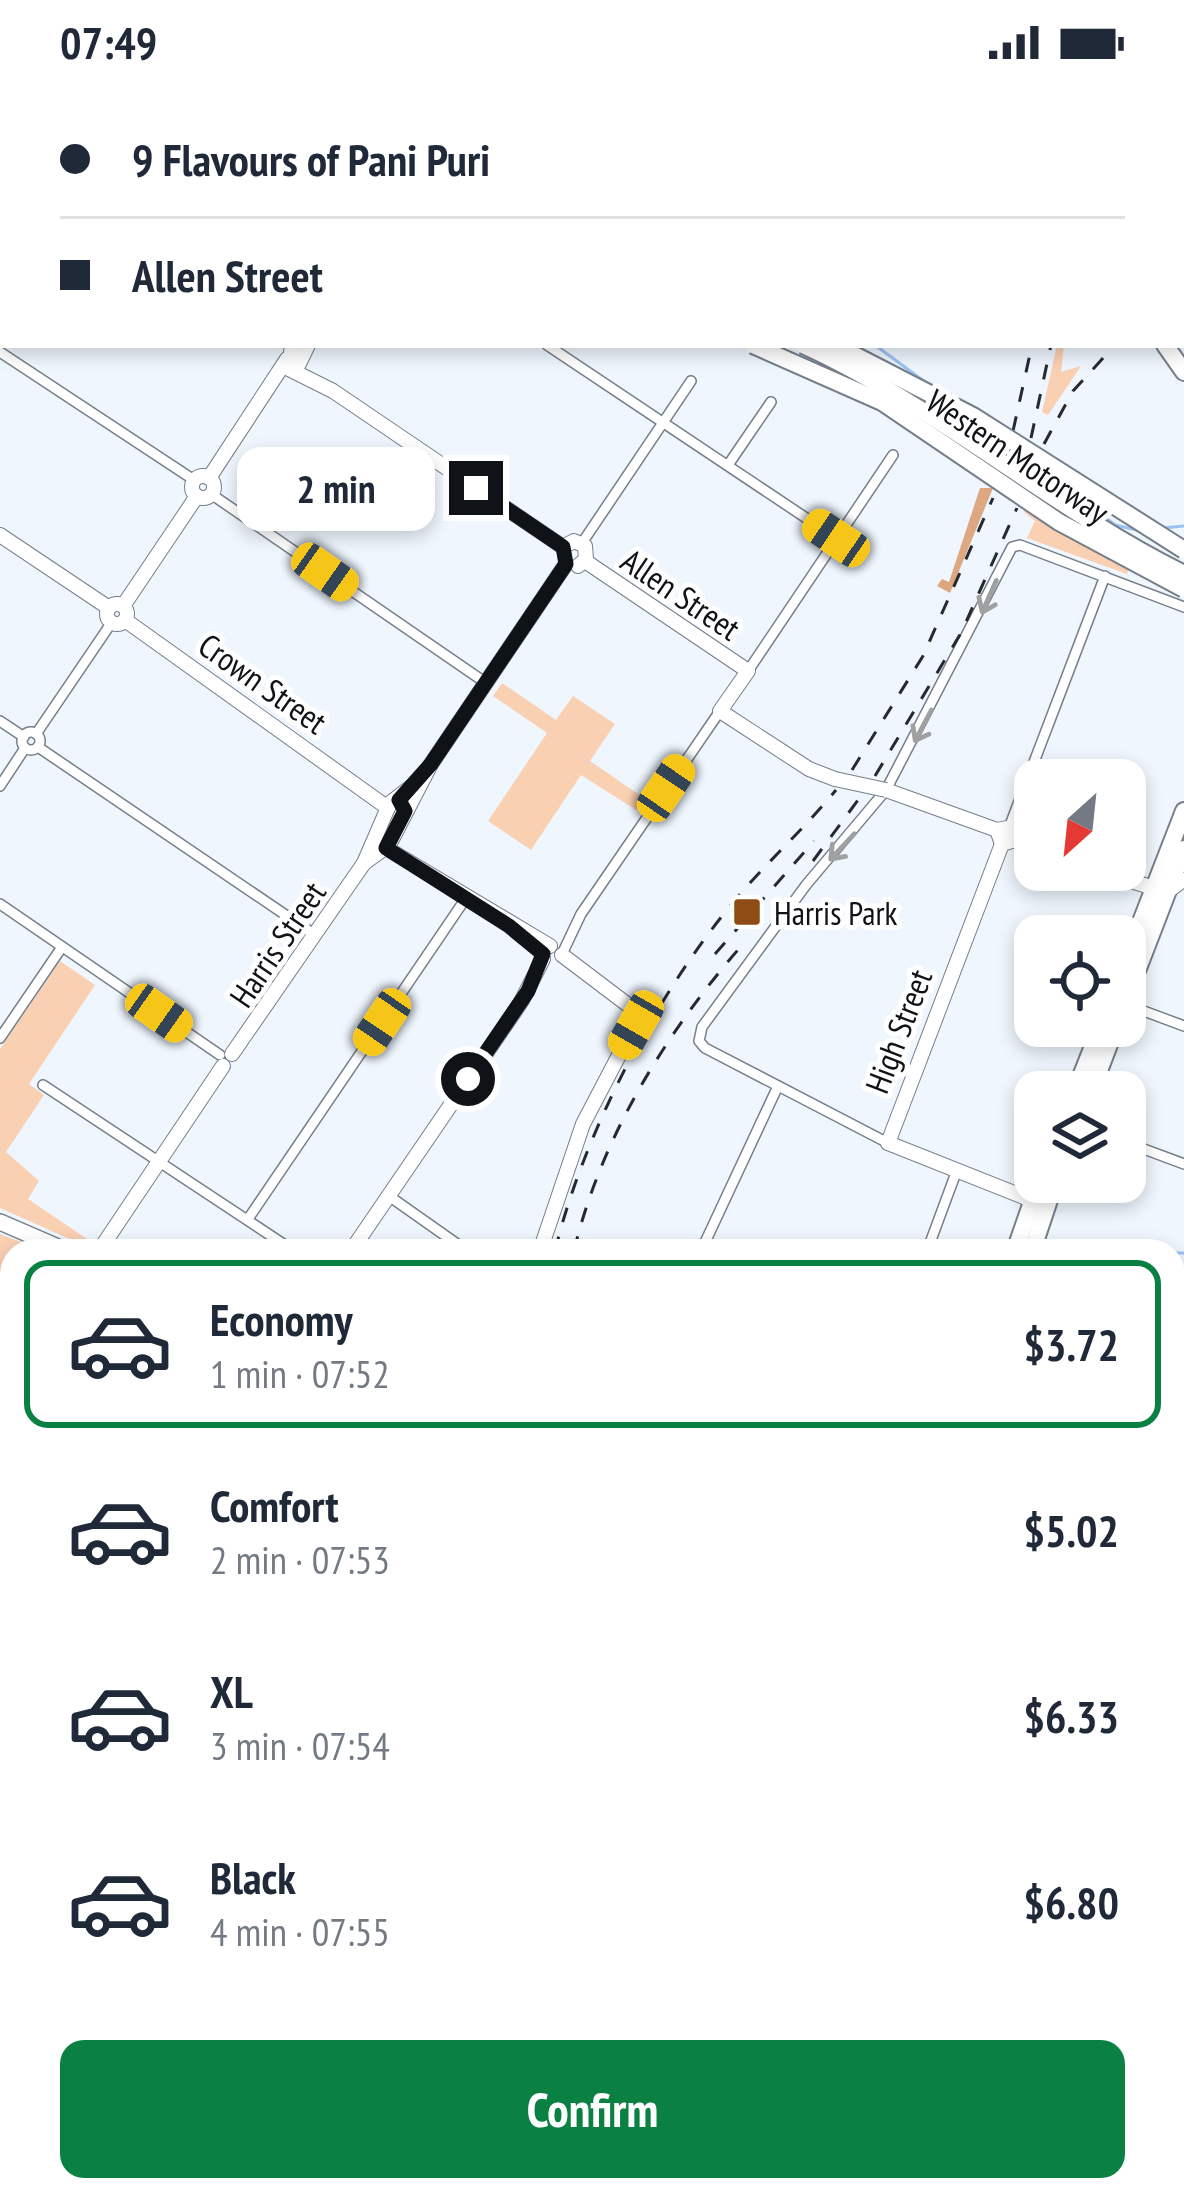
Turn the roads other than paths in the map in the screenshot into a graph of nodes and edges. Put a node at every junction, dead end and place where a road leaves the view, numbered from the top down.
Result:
1 (551, 348) edge
2 (760, 348) edge
3 (809, 348) edge
4 (841, 348) edge
5 (0, 352) edge
6 (293, 361) edge
7 (691, 381) dead end
8 (771, 402) dead end
9 (663, 423) junction
10 (893, 455) dead end
11 (728, 466) junction
12 (203, 487) junction
13 (0, 536) edge
14 (836, 538) junction
15 (582, 543) junction
16 (563, 547) junction
17 (1184, 550) edge
18 (585, 561) junction
19 (566, 564) junction
20 (1184, 574) edge
21 (1105, 576) junction
22 (1184, 589) edge
23 (1184, 607) edge
24 (117, 614) junction
25 (748, 671) junction
26 (487, 683) junction
27 (720, 711) junction
28 (0, 721) edge
29 (28, 740) junction
30 (0, 786) edge
31 (886, 790) junction
32 (397, 805) junction
33 (1184, 811) edge
34 (1006, 835) junction
35 (1014, 839) edge
36 (384, 844) junction
37 (1184, 849) edge
38 (1170, 880) edge
39 (466, 898) junction
40 (0, 904) edge
41 (1146, 925) edge
42 (315, 935) junction
43 (62, 946) junction
44 (1146, 946) edge
45 (553, 955) junction
46 (1146, 1011) edge
47 (1184, 1026) edge
48 (0, 1038) edge
49 (225, 1058) junction
50 (43, 1085) dead end
51 (778, 1086) junction
52 (888, 1143) junction
53 (1146, 1150) edge
54 (159, 1162) junction
55 (1184, 1164) edge
56 (957, 1170) junction
57 (1014, 1193) edge
58 (389, 1196) junction
59 (1039, 1203) joint
60 (248, 1219) junction
61 (0, 1222) edge
62 (39, 1239) edge
63 (107, 1239) edge
64 (277, 1239) edge
65 (359, 1239) edge
66 (450, 1239) edge
67 (544, 1239) edge
68 (707, 1239) edge
69 (931, 1239) edge
70 (1021, 1239) edge
71 (1034, 1239) edge

1 - 9 street
2 - 22 highway, Western Motorway, bridge
3 - 20 highway, Western Motorway, bridge
4 - 17 highway, Western Motorway, bridge
5 - 12 street
6 - 12 street
6 - 16 street
7 - 9 street
8 - 11 street
9 - 11 street
9 - 15 street
10 - 14 street
11 - 14 street
12 - 24 street
12 - 26 street
13 - 24 street, Crown Street
14 - 25 street
15 - 16 street
15 - 18 street
16 - 19 street
18 - 19 street
18 - 25 street, Allen Street
19 - 26 street
21 - 23 street
21 -> 31 street
21 - 34 street, High Street
24 - 29 street
24 - 32 street, Crown Street
25 - 27 street
26 - 32 street
27 - 31 street, bridge
27 - 45 street
28 - 29 street
29 - 30 street
29 - 42 street
31 - 34 street
31 -> 51 street
32 - 36 street
33 - 38 highway
34 - 35 street
34 - 52 street, High Street
36 - 39 street
36 - 42 street, Harris Street
37 - 38 highway
38 - 41 highway
38 - 44 highway
39 - 45 street
39 - 60 street
40 - 43 street
42 - 49 street, Harris Street
43 - 48 street
43 - 49 street
45 - 58 street
45 - 67 street
46 - 47 street
49 - 54 street, Harris Street
50 - 54 street
51 - 52 street
51 - 68 street
52 - 56 street
53 - 55 street
54 - 60 street
54 - 63 street, Harris Street
56 - 57 street
56 - 69 street
58 - 65 street
58 - 66 street
59 - 70 highway
59 - 71 highway
60 - 64 street
61 - 62 main road

